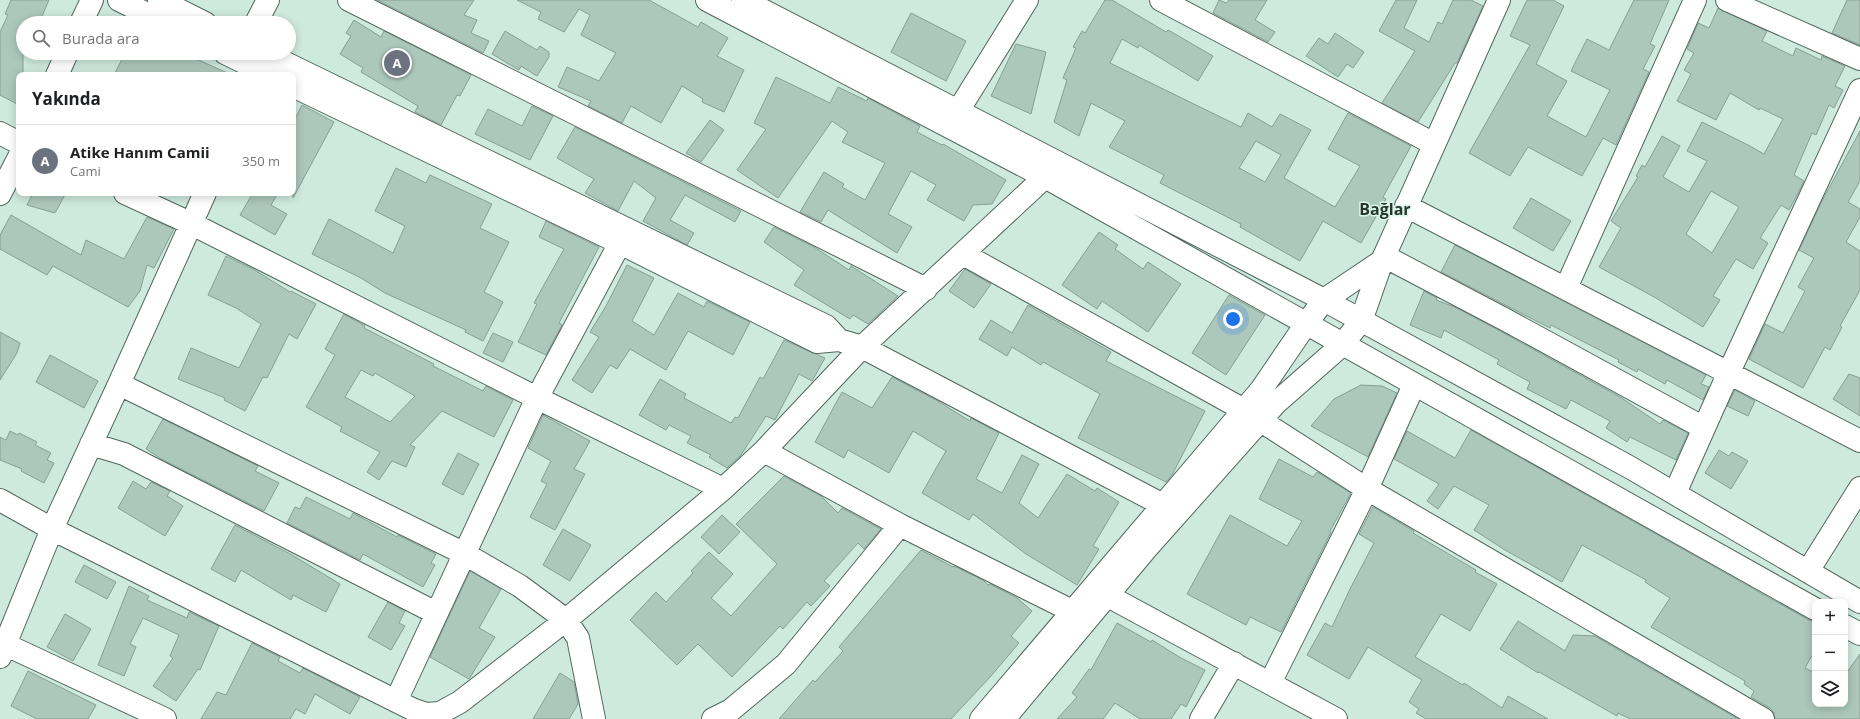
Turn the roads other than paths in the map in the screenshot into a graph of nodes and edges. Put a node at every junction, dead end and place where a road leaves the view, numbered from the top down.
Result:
1 (92, 0) edge
2 (119, 0) edge
3 (159, 0) edge
4 (268, 0) edge
5 (349, 0) edge
6 (707, 0) edge
7 (743, 0) edge
8 (1027, 0) edge
9 (1161, 0) edge
10 (1499, 0) edge
11 (1695, 0) edge
12 (1727, 0) edge
13 (84, 16) edge
14 (151, 16) edge
15 (191, 16) edge
16 (260, 16) edge
17 (1860, 59) edge
18 (64, 60) edge
19 (245, 60) edge
20 (259, 65) edge
21 (58, 72) edge
22 (274, 72) edge
23 (296, 82) edge
24 (296, 87) edge
25 (1860, 90) edge
26 (958, 111) junction
27 (0, 133) edge
28 (16, 141) edge
29 (1434, 144) junction
30 (16, 163) edge
31 (1045, 177) junction
32 (0, 194) edge
33 (131, 196) edge
34 (204, 196) edge
35 (1406, 206) junction
36 (192, 224) junction
37 (620, 242) junction
38 (963, 254) junction
39 (1383, 259) junction
40 (1566, 288) junction
41 (926, 289) junction
42 (1324, 300) junction
43 (1361, 321) junction
44 (1306, 324) junction
45 (839, 340) junction
46 (1342, 345) junction
47 (862, 347) junction
48 (1729, 372) junction
49 (119, 384) junction
50 (1414, 385) junction
51 (537, 398) junction
52 (1252, 415) junction
53 (1704, 428) junction
54 (1860, 441) edge
55 (91, 444) junction
56 (764, 451) junction
57 (1860, 488) edge
58 (723, 489) junction
59 (1367, 489) junction
60 (1675, 493) junction
61 (0, 500) edge
62 (1163, 505) junction
63 (900, 525) junction
64 (52, 529) junction
65 (465, 554) junction
66 (1808, 571) junction
67 (1100, 592) junction
68 (1860, 602) edge
69 (1812, 607) edge
70 (436, 612) junction
71 (1080, 615) junction
72 (566, 620) junction
73 (1848, 628) edge
74 (1860, 634) edge
75 (2, 648) edge
76 (1234, 663) junction
77 (1270, 683) junction
78 (396, 701) junction
79 (431, 716) edge
80 (165, 719) edge
81 (594, 719) edge
82 (714, 719) edge
83 (980, 719) edge
84 (1004, 719) edge
85 (1201, 719) edge
86 (1336, 719) edge
87 (1763, 719) edge

1 - 13 street
2 - 14 street
3 - 15 street
4 - 16 street
5 - 41 street
6 - 31 street
7 - 26 street
8 - 26 street
9 - 29 street
10 - 29 street
11 - 40 street
12 - 17 street
18 - 21 street
19 - 20 street
20 - 22 street
23 - 45 street
24 - 37 street
25 - 48 street
26 - 42 street
27 - 28 street
29 - 35 street
30 - 32 street
31 - 38 street
31 - 44 street
33 - 36 street
34 - 36 street
35 - 39 street
35 - 40 street
36 - 49 street
36 - 51 street
37 - 45 street
37 - 51 street
38 - 41 street
38 - 52 street
39 - 42 street
39 - 43 street
39 - 53 street
40 - 48 street
41 - 47 street
42 - 43 street
42 - 44 street
43 - 46 street
43 - 60 street
44 - 46 street
44 - 52 street
45 - 47 street
46 - 50 street
46 - 52 street
47 - 56 street
47 - 62 street
48 - 53 street
48 - 54 street
49 - 55 street
49 - 65 street
50 - 59 street
50 - 69 street
51 - 58 street
51 - 65 street
52 - 59 street
52 - 62 street
52 - 67 street
53 - 60 street
55 - 64 street
55 - 70 street
56 - 58 street
56 - 63 street
57 - 66 street
58 - 72 street
59 - 77 street
59 - 87 street
60 - 66 street
61 - 64 street
62 - 67 street
63 - 71 street
63 - 82 street
64 - 75 street
64 - 78 street
65 - 70 street
65 - 72 street
66 - 68 street
67 - 71 street
67 - 76 street
70 - 78 street
71 - 83 street
71 - 84 street
72 - 79 street
72 - 81 street
73 - 74 street
75 - 80 street
76 - 77 street
76 - 85 street
77 - 86 street
78 - 79 street

